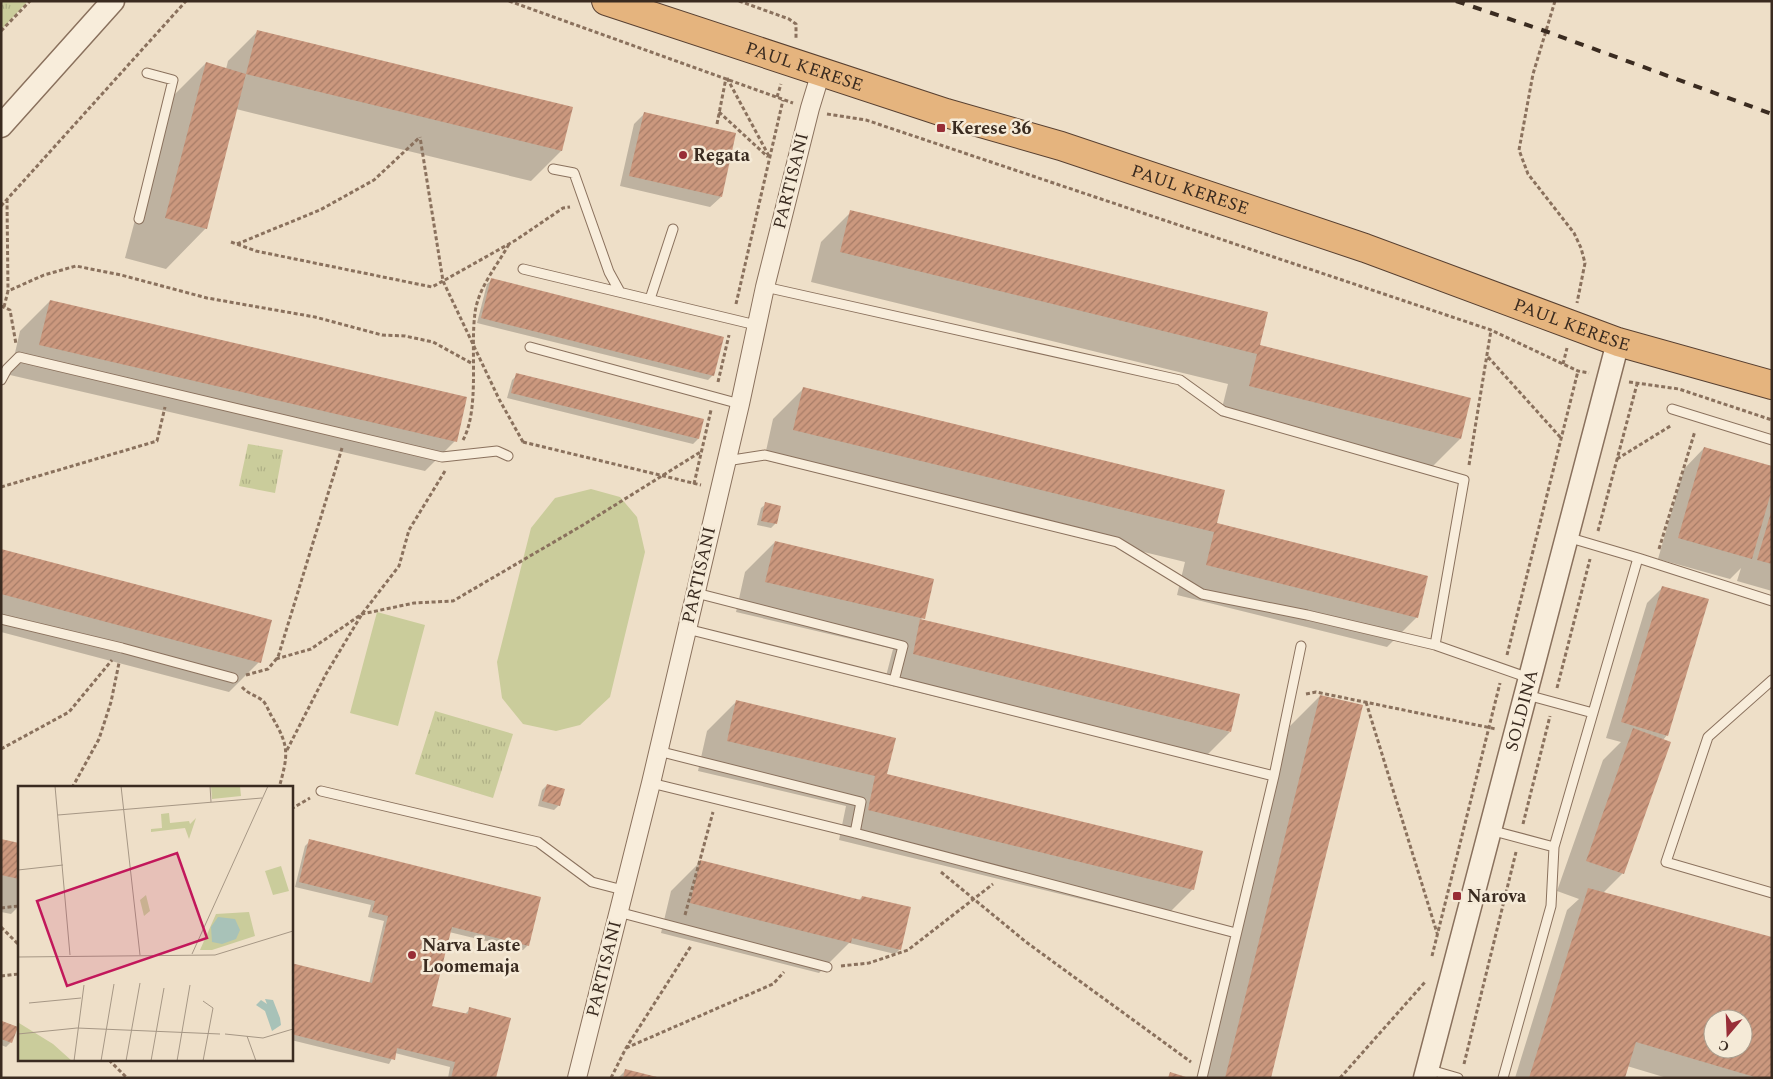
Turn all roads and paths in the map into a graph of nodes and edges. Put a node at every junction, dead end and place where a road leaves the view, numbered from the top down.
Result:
1 (30, 1) edge
2 (113, 1) edge
3 (186, 1) edge
4 (508, 1) edge
5 (606, 1) edge
6 (1555, 1) edge
7 (1, 32) edge
8 (821, 72) junction
9 (147, 73) dead end
10 (726, 78) junction
11 (783, 100) junction
12 (810, 108) junction
13 (719, 112) junction
14 (717, 124) dead end
15 (1, 126) edge
16 (770, 159) junction
17 (553, 169) dead end
18 (8, 199) junction
19 (583, 203) junction
20 (1, 206) edge
21 (139, 219) dead end
22 (673, 229) dead end
23 (231, 242) dead end
24 (237, 244) junction
25 (509, 244) junction
26 (523, 269) dead end
27 (442, 282) junction
28 (765, 287) junction
29 (8, 291) junction
30 (620, 292) junction
31 (650, 299) junction
32 (3, 306) edge
33 (733, 319) junction
34 (756, 325) junction
35 (1572, 327) junction
36 (1491, 330) junction
37 (1618, 342) junction
38 (474, 346) junction
39 (530, 347) dead end
40 (1487, 356) junction
41 (19, 357) junction
42 (473, 364) junction
43 (1563, 364) junction
44 (1578, 371) junction
45 (1608, 376) junction
46 (1, 380) edge
47 (1637, 384) junction
48 (1772, 385) edge
49 (169, 392) junction
50 (714, 397) junction
51 (740, 404) junction
52 (1672, 409) dead end
53 (1689, 414) junction
54 (1772, 420) edge
55 (1703, 433) dead end
56 (346, 435) junction
57 (1561, 438) junction
58 (1772, 440) edge
59 (523, 442) junction
60 (702, 450) junction
61 (455, 455) junction
62 (508, 456) joint
63 (1617, 459) junction
64 (726, 461) junction
65 (661, 476) junction
66 (1464, 480) junction
67 (694, 484) junction
68 (1, 488) edge
69 (719, 489) junction
70 (1566, 536) junction
71 (1594, 544) junction
72 (1638, 558) junction
73 (1654, 564) junction
74 (696, 592) junction
75 (1772, 601) edge
76 (362, 614) junction
77 (1, 619) edge
78 (687, 629) junction
79 (1435, 645) junction
80 (1301, 646) dead end
81 (122, 648) junction
82 (276, 659) junction
83 (1504, 669) junction
84 (233, 678) junction
85 (1772, 680) edge
86 (894, 681) junction
87 (1529, 687) junction
88 (1290, 696) junction
89 (1366, 702) junction
90 (1554, 702) junction
91 (1593, 713) junction
92 (1489, 728) junction
93 (1516, 733) junction
94 (1544, 739) junction
95 (1, 749) edge
96 (287, 750) junction
97 (658, 752) junction
98 (1274, 776) junction
99 (651, 783) junction
100 (73, 786) edge
101 (279, 786) edge
102 (321, 791) joint
103 (717, 800) junction
104 (292, 808) edge
105 (1490, 830) junction
106 (855, 833) junction
107 (1520, 838) junction
108 (1554, 847) junction
109 (915, 849) junction
110 (1007, 873) junction
111 (623, 890) junction
112 (1772, 893) edge
113 (973, 900) junction
114 (18, 906) edge
115 (1, 908) edge
116 (618, 912) junction
117 (1, 927) edge
118 (681, 928) junction
119 (699, 933) junction
120 (1236, 933) junction
121 (1437, 934) junction
122 (18, 944) edge
123 (796, 958) junction
124 (1430, 962) dead end
125 (827, 967) joint
126 (1428, 971) dead end
127 (18, 974) edge
128 (1, 976) edge
129 (1426, 981) junction
130 (1423, 990) dead end
131 (626, 1048) junction
132 (111, 1062) edge
133 (1426, 1074) edge
134 (1460, 1074) edge
135 (1203, 1075) edge
136 (127, 1078) edge
137 (576, 1078) edge
138 (612, 1078) edge
139 (1340, 1078) edge
140 (1502, 1078) edge

1 - 7 path
2 - 15 street
3 - 18 path
4 - 10 path
5 - 8 highway, PAUL KERESE
6 - 35 path
8 - 12 street, PARTISANI
8 - 35 highway, PAUL KERESE
9 - 21 lane
10 - 11 path
10 - 13 path
10 - 16 path
11 - 12 path
11 - 16 path
12 - 28 street, PARTISANI
12 - 36 path
13 - 14 path
13 - 16 path
16 - 33 path
17 - 19 lane
18 - 20 path
18 - 29 path
19 - 25 path
19 - 30 lane
22 - 31 lane
23 - 24 path
24 - 27 path
24 - 27 path
25 - 27 path
25 - 38 path
26 - 30 lane
27 - 38 path
28 - 34 street, PARTISANI
28 - 66 lane
29 - 32 path
29 - 42 path
30 - 31 lane
31 - 33 lane
32 - 41 path
33 - 34 lane
33 - 50 path
34 - 51 street, PARTISANI
35 - 37 highway, PAUL KERESE
35 - 43 path
36 - 40 path
36 - 43 path
37 - 45 street, SOLDINA
37 - 48 highway, PAUL KERESE
38 - 42 path
38 - 59 path
39 - 50 lane
40 - 57 path
40 - 66 path
41 - 46 lane
41 - 49 lane
42 - 61 path
43 - 44 path
44 - 45 path
44 - 57 path
45 - 47 path
45 - 70 street, SOLDINA
47 - 54 path
47 - 63 path
49 - 56 lane
49 - 68 path
50 - 51 lane
50 - 60 path
51 - 64 street, PARTISANI
52 - 53 lane
53 - 58 lane
53 - 63 path
55 - 73 path
56 - 61 lane
56 - 82 path
57 - 83 path
59 - 62 path
59 - 65 path
60 - 65 path
60 - 67 path
61 - 62 lane
61 - 76 path
63 - 71 path
64 - 69 street, PARTISANI
64 - 79 lane
65 - 67 path
65 - 76 path
66 - 79 lane
67 - 69 path
69 - 74 street, PARTISANI
70 - 71 lane
70 - 87 street, SOLDINA
71 - 72 lane
71 - 90 path
72 - 73 lane
72 - 91 lane
73 - 75 lane
74 - 78 street, PARTISANI
74 - 86 lane
76 - 82 path
76 - 96 path
77 - 81 lane
78 - 86 lane
78 - 97 street, PARTISANI
79 - 83 lane
80 - 88 lane
81 - 84 lane
81 - 95 path
81 - 100 path
82 - 84 path
83 - 87 lane
83 - 92 path
84 - 96 path
85 - 112 lane
86 - 98 lane
87 - 90 lane
87 - 93 street, SOLDINA
88 - 89 path
88 - 98 lane
89 - 92 path
89 - 121 path
90 - 91 lane
90 - 94 path
91 - 108 lane
92 - 93 path
92 - 121 path
93 - 94 path
93 - 105 street, SOLDINA
94 - 107 path
96 - 101 path
97 - 99 street, PARTISANI
97 - 106 lane
98 - 120 lane
99 - 103 lane
99 - 111 street, PARTISANI
102 - 104 path
102 - 111 lane
103 - 106 lane
103 - 118 path
105 - 107 lane
105 - 133 street, SOLDINA
106 - 109 lane
107 - 108 lane
107 - 134 path
108 - 140 lane
109 - 110 lane
109 - 113 path
110 - 113 path
110 - 120 lane
111 - 116 street, PARTISANI
113 - 125 path
113 - 135 path
114 - 115 path
116 - 118 lane
116 - 137 street, PARTISANI
117 - 122 path
118 - 119 lane
119 - 123 lane
119 - 131 path
120 - 135 lane
121 - 124 path
123 - 125 lane
123 - 131 path
126 - 129 path
127 - 128 path
129 - 130 path
129 - 139 path
131 - 138 path
132 - 136 path
133 - 134 lane

